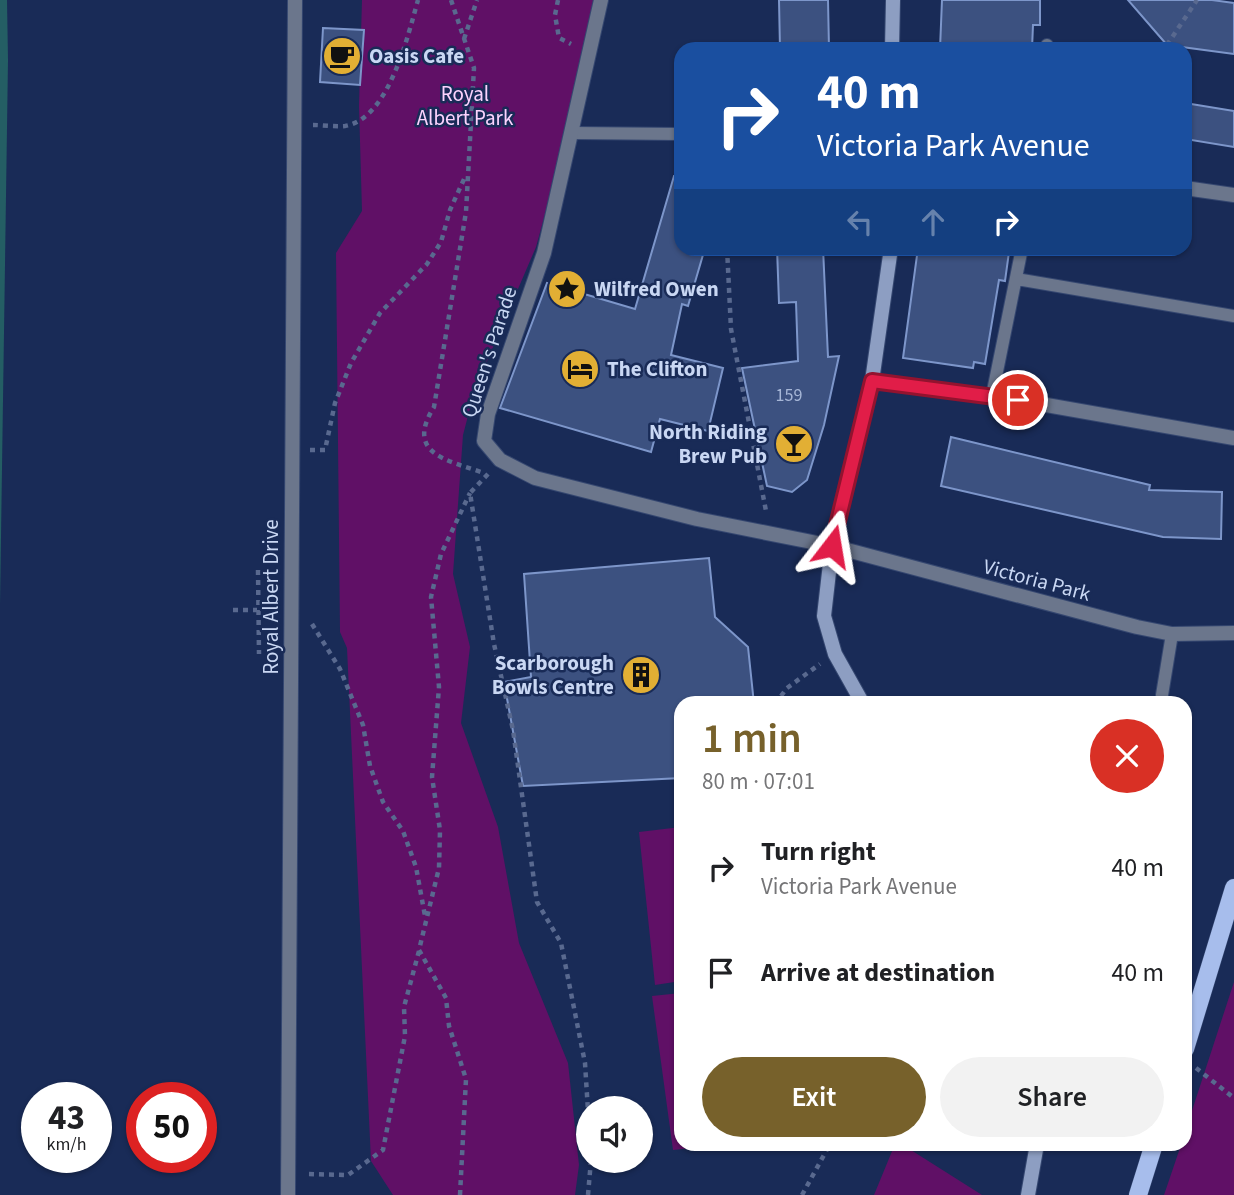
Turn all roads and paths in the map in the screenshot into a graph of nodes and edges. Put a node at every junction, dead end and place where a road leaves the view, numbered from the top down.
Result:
1 (295, 0) edge
2 (418, 0) edge
3 (451, 0) edge
4 (477, 0) edge
5 (558, 0) edge
6 (601, 0) edge
7 (893, 0) edge
8 (1197, 0) edge
9 (464, 40) junction
10 (892, 42) edge
11 (1169, 42) edge
12 (589, 52) junction
13 (294, 124) junction
14 (573, 133) junction
15 (674, 134) edge
16 (466, 173) junction
17 (1192, 189) edge
18 (1234, 195) edge
19 (727, 256) edge
20 (890, 256) edge
21 (1020, 256) edge
22 (1016, 279) junction
23 (1234, 316) edge
24 (872, 381) junction
25 (992, 396) junction
26 (1234, 438) edge
27 (292, 450) junction
28 (500, 460) junction
29 (487, 474) junction
30 (470, 493) junction
31 (768, 533) junction
32 (832, 546) junction
33 (258, 570) dead end
34 (292, 596) junction
35 (233, 610) dead end
36 (257, 610) junction
37 (1234, 633) edge
38 (1172, 634) junction
39 (259, 654) dead end
40 (835, 654) junction
41 (1162, 695) dead end
42 (781, 696) edge
43 (859, 696) edge
44 (1234, 888) edge
45 (426, 920) junction
46 (419, 950) junction
47 (1192, 1026) edge
48 (1195, 1067) dead end
49 (587, 1096) edge
50 (1234, 1098) edge
51 (826, 1151) edge
52 (1036, 1151) edge
53 (1152, 1151) edge
54 (590, 1173) edge
55 (288, 1174) junction
56 (288, 1195) edge
57 (460, 1195) edge
58 (588, 1195) edge
59 (802, 1195) edge
60 (1028, 1195) edge
61 (1138, 1195) edge

1 - 13 street, Royal Albert Drive
2 - 13 path
3 - 9 path
4 - 9 path
5 - 12 path
6 - 12 street, Queen's Parade
7 - 10 main road
8 - 11 path
9 - 16 path
12 - 14 street, Queen's Parade
13 - 27 street, Royal Albert Drive
14 - 15 lane
14 - 28 street, Queen's Parade
16 - 27 path
16 - 29 path
17 - 18 street
19 - 31 path
20 - 24 main road
21 - 22 lane
22 - 23 lane
22 - 25 lane
24 - 25 street
24 - 32 main road
25 - 26 street
27 - 34 street, Royal Albert Drive
28 - 29 path
28 - 31 street
29 - 30 path
30 - 45 path
30 - 49 path
31 - 32 street
32 - 38 street, Victoria Park
32 - 40 main road
33 - 36 path
34 - 45 path
34 - 55 street, Royal Albert Drive
35 - 36 path
36 - 39 path
37 - 38 street, Victoria Park
38 - 41 lane
40 - 42 path
40 - 43 main road
44 - 47 main road
45 - 46 path
46 - 55 path
46 - 57 path
48 - 50 path
51 - 59 path
52 - 60 main road
53 - 61 main road
54 - 58 path
55 - 56 street, Royal Albert Drive

